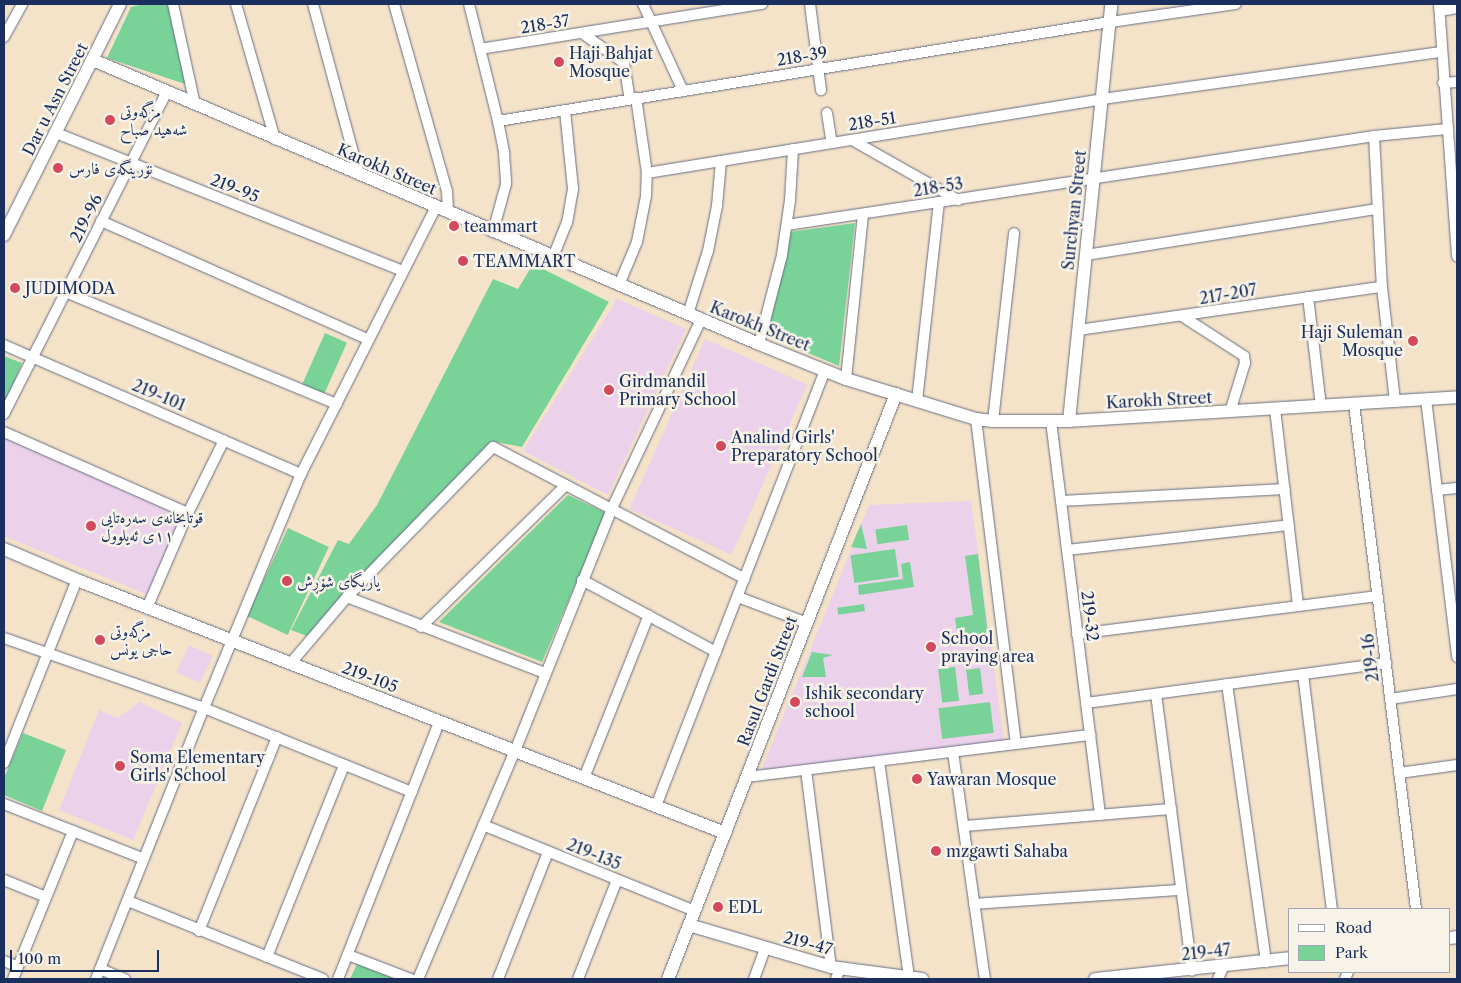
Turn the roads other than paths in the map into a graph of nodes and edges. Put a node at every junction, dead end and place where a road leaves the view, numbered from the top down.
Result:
1 (22, 4) edge
2 (121, 4) edge
3 (173, 4) edge
4 (236, 4) edge
5 (313, 4) edge
6 (394, 4) edge
7 (468, 4) edge
8 (642, 4) edge
9 (762, 4) edge
10 (810, 4) edge
11 (1112, 4) edge
12 (1236, 4) edge
13 (1439, 7) edge
14 (1457, 8) edge
15 (7, 22) edge
16 (651, 22) junction
17 (1110, 22) junction
18 (582, 33) junction
19 (4, 37) edge
20 (480, 49) junction
21 (1442, 52) junction
22 (93, 60) junction
23 (818, 69) junction
24 (1457, 82) edge
25 (1443, 83) junction
26 (821, 90) dead end
27 (683, 91) junction
28 (166, 93) junction
29 (633, 99) junction
30 (1102, 99) junction
31 (196, 105) junction
32 (564, 110) junction
33 (827, 113) dead end
34 (498, 121) junction
35 (1447, 129) junction
36 (56, 133) junction
37 (1374, 136) junction
38 (275, 139) junction
39 (852, 140) junction
40 (832, 143) junction
41 (792, 150) junction
42 (721, 161) junction
43 (131, 162) junction
44 (1454, 163) edge
45 (647, 173) junction
46 (359, 175) junction
47 (1094, 179) junction
48 (958, 200) junction
49 (939, 202) junction
50 (1377, 209) junction
51 (442, 210) junction
52 (863, 214) junction
53 (101, 221) junction
54 (787, 225) junction
55 (493, 232) junction
56 (1014, 233) dead end
57 (4, 235) edge
58 (1457, 242) edge
59 (1086, 255) junction
60 (1457, 256) edge
61 (553, 257) junction
62 (402, 271) junction
63 (619, 285) junction
64 (1382, 287) junction
65 (65, 292) junction
66 (1308, 297) junction
67 (688, 314) junction
68 (1182, 316) junction
69 (700, 320) junction
70 (1078, 330) junction
71 (369, 340) junction
72 (759, 344) junction
73 (4, 345) edge
74 (32, 357) junction
75 (825, 371) junction
76 (846, 379) junction
77 (896, 394) junction
78 (1457, 397) edge
79 (1426, 399) junction
80 (917, 401) junction
81 (1396, 401) junction
82 (337, 404) junction
83 (1354, 404) junction
84 (1321, 406) junction
85 (1275, 409) junction
86 (1230, 412) junction
87 (4, 414) edge
88 (976, 419) junction
89 (993, 421) junction
90 (1051, 421) junction
91 (1069, 421) junction
92 (4, 432) edge
93 (224, 440) junction
94 (302, 474) junction
95 (566, 485) junction
96 (1457, 488) edge
97 (1285, 489) junction
98 (1437, 490) junction
99 (1061, 501) junction
100 (612, 508) junction
101 (188, 513) junction
102 (1289, 525) junction
103 (4, 549) edge
104 (1067, 550) junction
105 (745, 579) junction
106 (77, 580) junction
107 (582, 580) junction
108 (1377, 596) junction
109 (347, 597) junction
110 (738, 597) junction
111 (1298, 606) junction
112 (147, 608) junction
113 (649, 615) junction
114 (807, 623) junction
115 (421, 627) junction
116 (1077, 634) junction
117 (4, 638) edge
118 (232, 640) junction
119 (716, 652) junction
120 (47, 654) junction
121 (1457, 658) edge
122 (1386, 663) junction
123 (290, 664) junction
124 (545, 673) junction
125 (1303, 674) junction
126 (1228, 684) junction
127 (1457, 689) edge
128 (1156, 694) junction
129 (1390, 698) junction
130 (1086, 703) junction
131 (204, 708) junction
132 (439, 722) junction
133 (1090, 735) junction
134 (277, 738) junction
135 (1016, 744) junction
136 (515, 751) junction
137 (953, 752) junction
138 (879, 761) junction
139 (4, 763) edge
140 (344, 765) junction
141 (1457, 766) edge
142 (806, 770) junction
143 (1399, 773) junction
144 (747, 777) junction
145 (584, 778) junction
146 (412, 792) junction
147 (4, 804) edge
148 (656, 806) junction
149 (1171, 809) junction
150 (1100, 815) junction
151 (483, 825) junction
152 (964, 826) junction
153 (73, 831) junction
154 (725, 833) junction
155 (548, 852) junction
156 (144, 860) junction
157 (4, 880) edge
158 (617, 880) junction
159 (1182, 890) junction
160 (46, 897) junction
161 (128, 901) junction
162 (974, 904) junction
163 (1332, 908) edge
164 (1416, 908) edge
165 (694, 911) junction
166 (689, 925) junction
167 (199, 931) junction
168 (765, 949) junction
169 (348, 954) junction
170 (267, 957) junction
171 (1288, 958) edge
172 (4, 961) edge
173 (1266, 962) junction
174 (18, 967) junction
175 (100, 969) junction
176 (1192, 970) junction
177 (836, 971) edge
178 (1220, 973) edge
179 (916, 978) edge
180 (1130, 978) edge
181 (13, 979) edge
182 (96, 979) edge
183 (125, 979) edge
184 (323, 979) edge
185 (338, 979) edge
186 (411, 979) edge
187 (418, 979) edge
188 (498, 979) edge
189 (578, 979) edge
190 (668, 979) edge
191 (754, 979) edge
192 (985, 979) edge
193 (1095, 979) edge

1 - 15 street
2 - 22 street, Dar u Asn Street
3 - 31 street
4 - 38 street
5 - 46 street
6 - 51 street
7 - 20 street
8 - 16 street
9 - 16 street, 218-37
10 - 23 street
11 - 17 street, Surchyan Street
12 - 17 street, 218-39
13 - 14 street
13 - 21 street
15 - 19 street
16 - 18 street, 218-37
16 - 27 street
17 - 23 street, 218-39
17 - 30 street, Surchyan Street
18 - 20 street, 218-37
18 - 29 street
20 - 34 street
21 - 25 street
21 - 30 street, 218-51
22 - 28 street, Karokh Street
22 - 36 street, Dar u Asn Street
23 - 26 street
23 - 27 street, 218-39
24 - 25 street
25 - 35 street
27 - 29 street, 218-39
28 - 31 street, Karokh Street
28 - 43 street, 219-96
29 - 32 street, 218-39
29 - 45 street
30 - 39 street, 218-51
30 - 47 street, Surchyan Street
31 - 38 street, Karokh Street
32 - 34 street, 218-39
32 - 61 street
33 - 40 street
34 - 55 street
35 - 37 street, 218-53
35 - 44 street
36 - 43 street, 219-95
36 - 57 street, Dar u Asn Street
37 - 47 street, 218-53
37 - 50 street
38 - 46 street, Karokh Street
39 - 40 street, 218-51
39 - 48 street
40 - 41 street, 218-51
41 - 42 street, 218-51
41 - 54 street
42 - 45 street, 218-51
42 - 67 street
43 - 53 street, 219-96
43 - 62 street, 219-95
44 - 58 street
45 - 63 street
46 - 51 street, Karokh Street
47 - 48 street, 218-53
47 - 59 street, Surchyan Street
48 - 49 street, 218-53
49 - 52 street, 218-53
49 - 80 street
50 - 59 street
50 - 64 street
51 - 55 street, Karokh Street
51 - 62 street
52 - 54 street, 218-53
52 - 76 street
53 - 65 street, 219-96
53 - 71 street
54 - 72 street
55 - 61 street, Karokh Street
56 - 89 street
58 - 60 street
59 - 70 street, Surchyan Street
61 - 63 street, Karokh Street
62 - 71 street
63 - 67 street, Karokh Street
64 - 66 street, 217-207
64 - 81 street
65 - 74 street, 219-96
65 - 82 street
66 - 68 street, 217-207
66 - 84 street
67 - 69 street, Karokh Street
68 - 70 street, 217-207
68 - 86 street
69 - 72 street, Karokh Street
69 - 100 street
70 - 91 street, Surchyan Street
71 - 82 street
72 - 75 street, Karokh Street
73 - 74 street, 219-101
74 - 87 street, 219-96
74 - 93 street, 219-101
75 - 76 street, Karokh Street
75 - 105 street
76 - 77 street, Karokh Street
77 - 80 street, Karokh Street
77 - 114 street, Rasul Gardi Street
78 - 79 street, Karokh Street
79 - 81 street, Karokh Street
79 - 98 street
80 - 88 street, Karokh Street
81 - 83 street, Karokh Street
82 - 94 street
83 - 84 street, Karokh Street
83 - 108 street, 219-16
84 - 85 street, Karokh Street
85 - 86 street, Karokh Street
85 - 97 street
86 - 91 street, Karokh Street
88 - 89 street, Karokh Street
88 - 135 street
89 - 90 street, Karokh Street
90 - 91 street, Karokh Street
90 - 99 street, 219-32
92 - 101 street
93 - 94 street, 219-101
93 - 101 street
94 - 118 street
95 - 100 street
95 - 109 street
95 - 115 street
96 - 98 street
97 - 99 street
97 - 102 street
98 - 121 street
99 - 104 street, 219-32
100 - 105 street
100 - 107 street
101 - 112 street
102 - 104 street
102 - 111 street
103 - 106 street, 219-105
104 - 116 street, 219-32
105 - 110 street
106 - 112 street, 219-105
106 - 120 street
107 - 113 street
107 - 124 street
108 - 111 street
108 - 122 street, 219-16
109 - 115 street
109 - 123 street
110 - 114 street
110 - 119 street
111 - 116 street
112 - 118 street, 219-105
113 - 119 street
113 - 145 street
114 - 144 street, Rasul Gardi Street
115 - 124 street
116 - 130 street, 219-32
117 - 120 street
118 - 123 street, 219-105
118 - 131 street
119 - 148 street
120 - 131 street
120 - 139 street
122 - 125 street
122 - 129 street, 219-16
123 - 132 street, 219-105
124 - 136 street
125 - 126 street
125 - 163 street
126 - 128 street
126 - 173 street
127 - 129 street
128 - 130 street
128 - 149 street
129 - 143 street, 219-16
130 - 133 street, 219-32
131 - 134 street
131 - 156 street
132 - 136 street, 219-105
132 - 146 street
133 - 135 street
133 - 150 street, 219-32
134 - 140 street
134 - 167 street
135 - 137 street
136 - 145 street, 219-105
136 - 151 street
137 - 138 street
137 - 152 street
138 - 142 street
138 - 179 street
140 - 146 street
140 - 170 street
141 - 143 street
142 - 144 street
142 - 177 street
143 - 164 street, 219-16
144 - 154 street, Rasul Gardi Street
145 - 148 street, 219-105
146 - 169 street
147 - 153 street
148 - 154 street, 219-105
149 - 150 street
149 - 159 street
150 - 152 street
151 - 155 street, 219-135
151 - 187 street
152 - 162 street
153 - 156 street
153 - 160 street
154 - 165 street, Rasul Gardi Street
155 - 158 street, 219-135
155 - 188 street
156 - 161 street
157 - 160 street
158 - 165 street, 219-135
158 - 189 street
159 - 162 street
159 - 176 street
160 - 174 street
161 - 167 street
161 - 175 street
162 - 192 street
165 - 166 street, Rasul Gardi Street
166 - 168 street, 219-47
166 - 190 street, Rasul Gardi Street
167 - 170 street
168 - 177 street, 219-47
168 - 191 street
169 - 185 street
169 - 186 street
170 - 184 street
171 - 173 street, 219-47
172 - 174 street
173 - 178 street, 219-47
174 - 181 street
175 - 182 street
175 - 183 street
176 - 178 street, 219-47
176 - 180 street, 219-47
177 - 179 street, 219-47
180 - 193 street, 219-47

